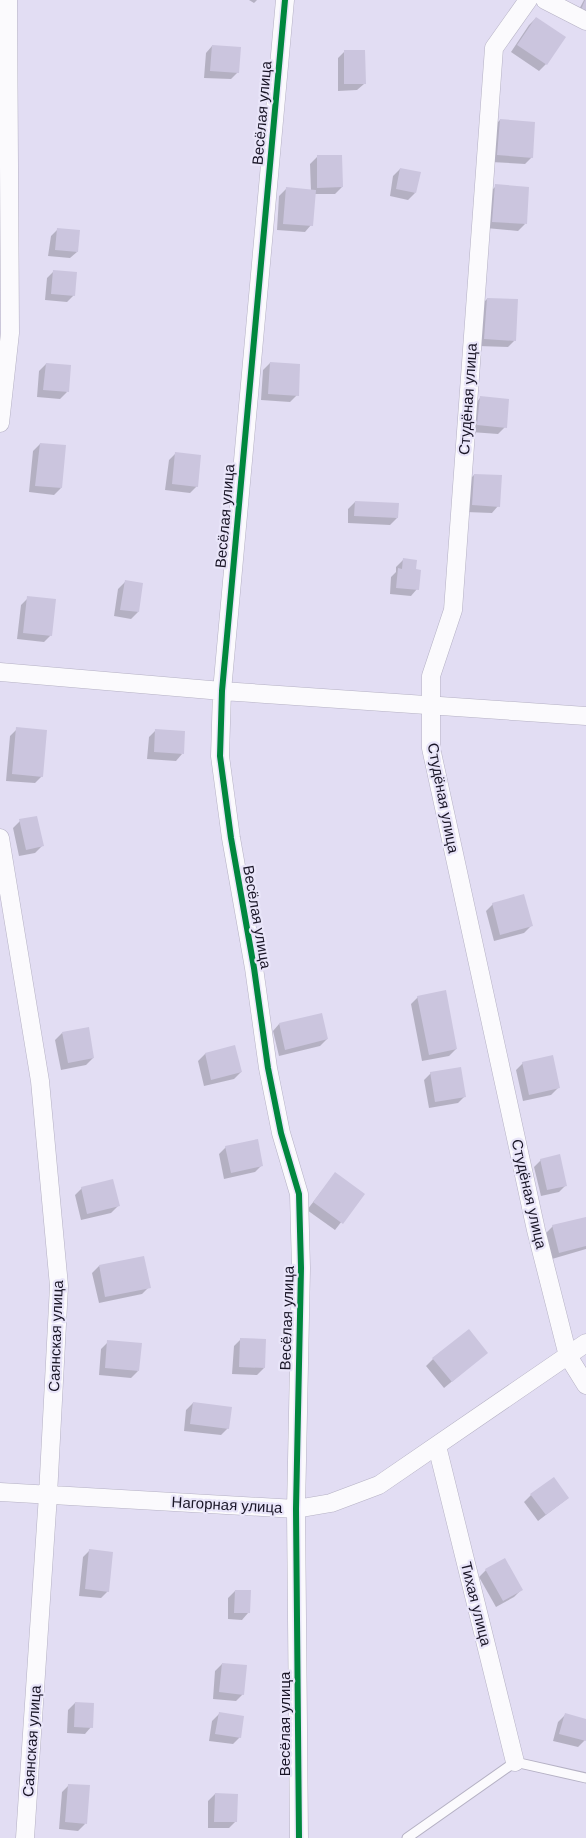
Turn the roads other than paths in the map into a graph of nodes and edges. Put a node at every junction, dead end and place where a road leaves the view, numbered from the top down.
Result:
1 (8, 0) edge
2 (285, 0) edge
3 (528, 0) edge
4 (545, 0) edge
5 (586, 21) edge
6 (0, 423) edge
7 (0, 672) edge
8 (222, 691) junction
9 (431, 705) junction
10 (586, 716) edge
11 (0, 838) edge
12 (586, 1343) edge
13 (568, 1356) junction
14 (586, 1385) edge
15 (437, 1446) junction
16 (0, 1492) edge
17 (48, 1495) junction
18 (296, 1509) junction
19 (515, 1762) junction
20 (586, 1778) edge
21 (25, 1838) edge
22 (299, 1838) edge
23 (407, 1838) edge

1 - 6 street
2 - 8 street, Весёлая улица
3 - 9 street, Студёная улица
4 - 5 street
7 - 8 street
8 - 9 street
8 - 18 street, Весёлая улица
9 - 10 street
9 - 13 street, Студёная улица
11 - 17 street, Саянская улица
12 - 13 street, Нагорная улица
13 - 14 street, Студёная улица
13 - 15 street, Нагорная улица
15 - 18 street, Нагорная улица
15 - 19 street, Тихая улица
16 - 17 street, Нагорная улица
17 - 18 street, Нагорная улица
17 - 21 street, Саянская улица
18 - 22 street, Весёлая улица
19 - 20 lane
19 - 23 lane

